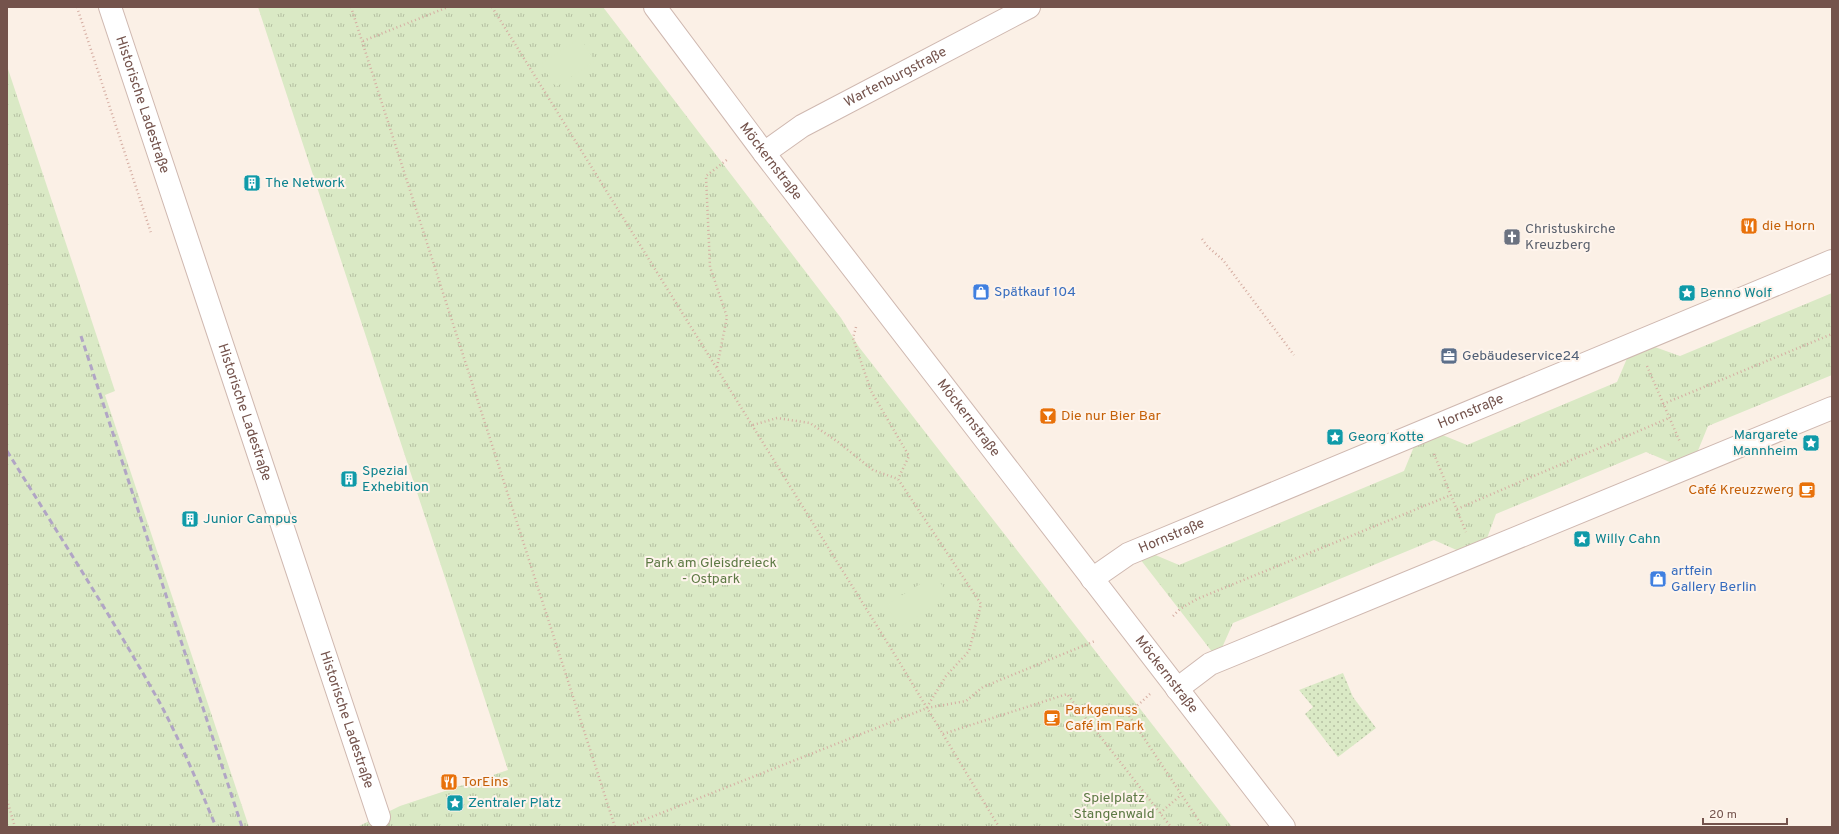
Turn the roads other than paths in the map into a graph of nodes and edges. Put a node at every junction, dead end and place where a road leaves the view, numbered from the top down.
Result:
1 (110, 7) edge
2 (655, 7) edge
3 (1029, 7) edge
4 (764, 153) junction
5 (1832, 261) edge
6 (1832, 408) edge
7 (1092, 579) junction
8 (1177, 689) junction
9 (379, 817) dead end
10 (1284, 827) edge

1 - 9 street, Historische Ladestraße
2 - 4 street, Möckernstraße
3 - 4 street, Wartenburgstraße
4 - 7 street, Möckernstraße
5 - 7 street, Hornstraße
6 - 8 street
7 - 8 street, Möckernstraße
8 - 10 street, Möckernstraße

